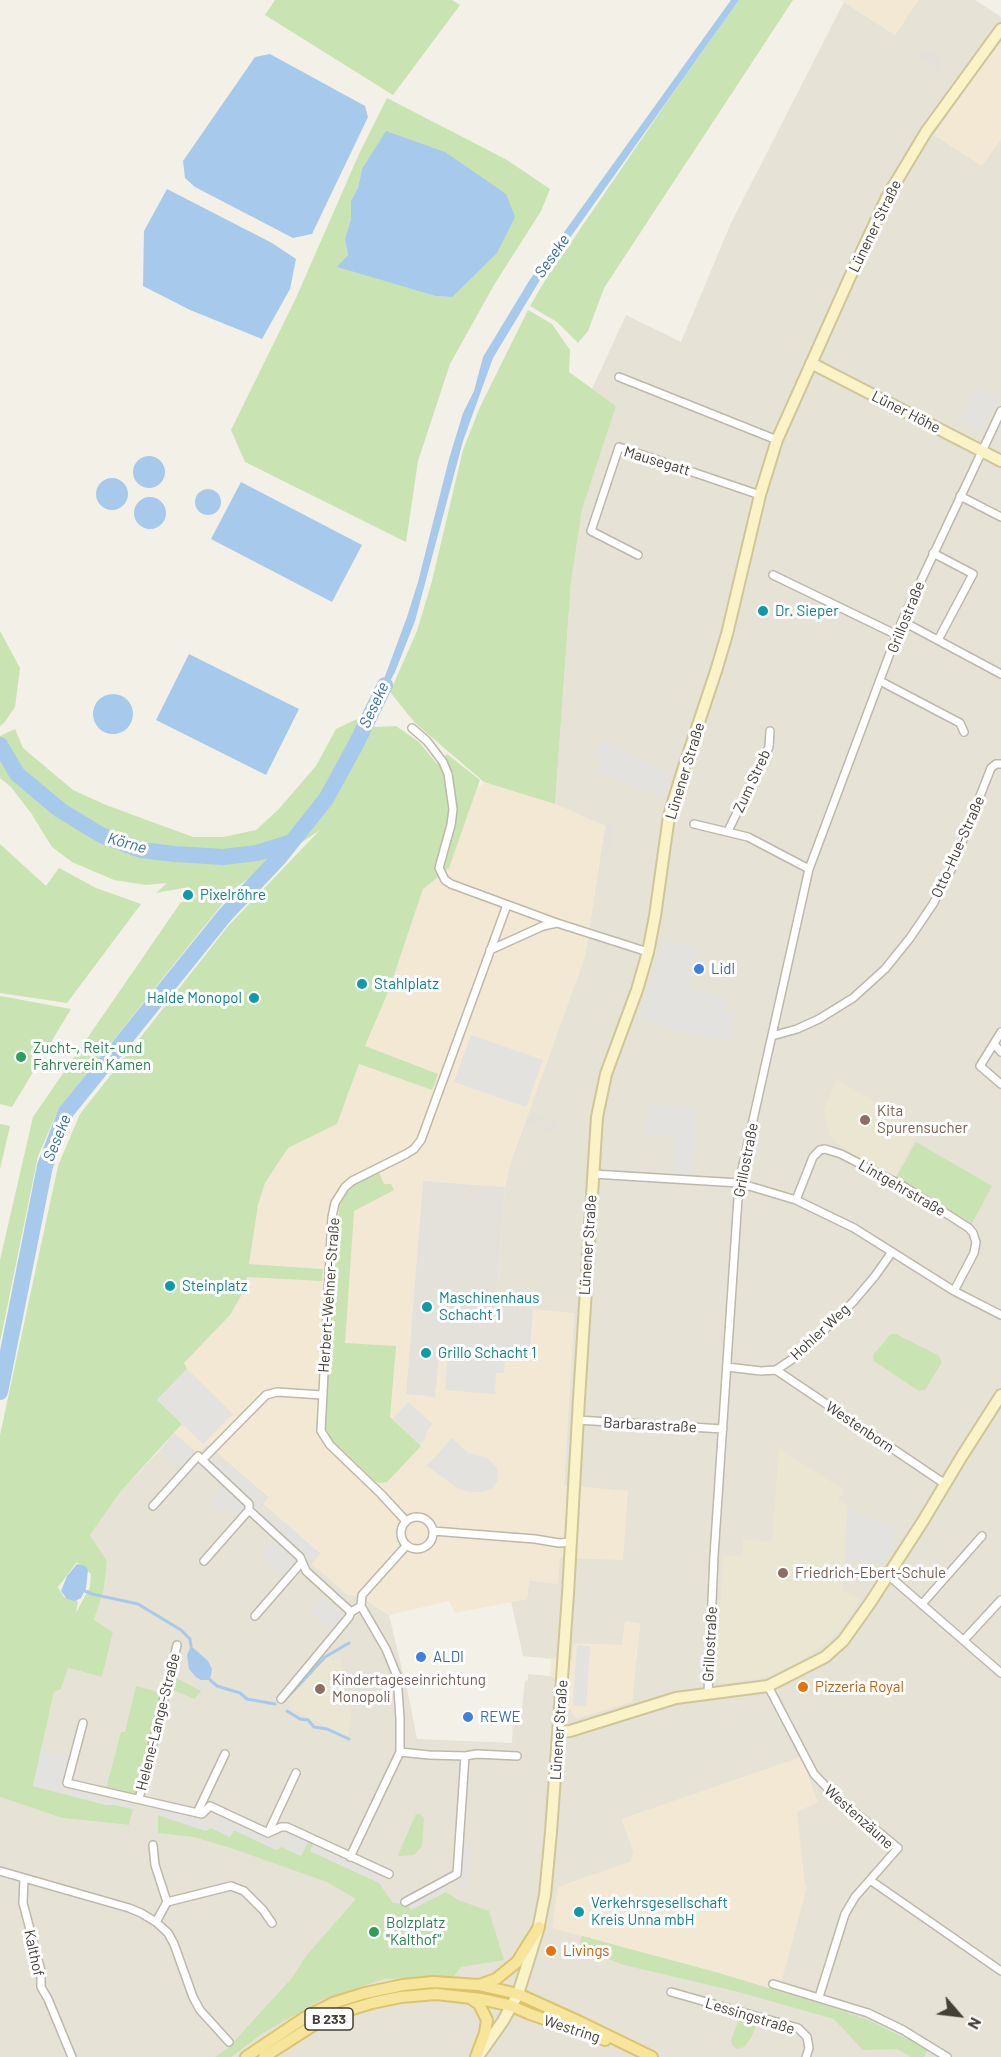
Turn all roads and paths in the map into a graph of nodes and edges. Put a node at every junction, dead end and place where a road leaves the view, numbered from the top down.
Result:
1 (1001, 29) edge
2 (811, 363) junction
3 (619, 377) dead end
4 (1001, 411) edge
5 (777, 440) junction
6 (982, 451) junction
7 (1001, 461) edge
8 (760, 495) junction
9 (960, 496) junction
10 (1001, 517) edge
11 (933, 553) junction
12 (638, 555) dead end
13 (773, 575) dead end
14 (902, 621) junction
15 (897, 635) junction
16 (938, 640) junction
17 (1001, 674) edge
18 (880, 681) junction
19 (412, 728) dead end
20 (770, 730) dead end
21 (964, 732) dead end
22 (1001, 764) edge
23 (694, 824) dead end
24 (728, 831) junction
25 (809, 869) junction
26 (507, 905) junction
27 (557, 923) junction
28 (490, 950) junction
29 (648, 952) junction
30 (1001, 1032) edge
31 (772, 1036) junction
32 (994, 1044) junction
33 (1001, 1052) edge
34 (1001, 1084) edge
35 (593, 1174) junction
36 (739, 1183) junction
37 (796, 1200) junction
38 (892, 1252) junction
39 (954, 1291) junction
40 (1001, 1315) edge
41 (727, 1367) junction
42 (776, 1370) junction
43 (322, 1395) junction
44 (1001, 1395) edge
45 (577, 1420) junction
46 (723, 1429) junction
47 (202, 1460) junction
48 (945, 1484) junction
49 (153, 1506) dead end
50 (249, 1510) junction
51 (406, 1521) junction
52 (433, 1531) junction
53 (982, 1536) dead end
54 (571, 1542) junction
55 (406, 1546) junction
56 (204, 1561) dead end
57 (302, 1562) junction
58 (888, 1575) junction
59 (1001, 1600) edge
60 (922, 1604) junction
61 (361, 1606) junction
62 (351, 1612) junction
63 (255, 1616) dead end
64 (964, 1640) junction
65 (177, 1645) dead end
66 (1001, 1673) edge
67 (768, 1686) junction
68 (708, 1693) junction
69 (281, 1699) dead end
70 (83, 1723) dead end
71 (559, 1732) junction
72 (400, 1752) junction
73 (225, 1754) dead end
74 (465, 1756) junction
75 (517, 1756) dead end
76 (296, 1773) dead end
77 (139, 1799) junction
78 (197, 1813) junction
79 (268, 1833) junction
80 (153, 1845) dead end
81 (350, 1857) junction
82 (0, 1871) edge
83 (389, 1874) dead end
84 (24, 1878) junction
85 (870, 1880) junction
86 (167, 1902) junction
87 (405, 1902) dead end
88 (156, 1922) junction
89 (272, 1923) dead end
90 (539, 1927) junction
91 (1001, 1971) edge
92 (774, 1984) dead end
93 (479, 1985) junction
94 (671, 1992) dead end
95 (518, 1994) junction
96 (470, 1997) junction
97 (819, 1997) junction
98 (512, 2006) junction
99 (229, 2042) dead end
100 (634, 2049) junction
101 (72, 2057) edge
102 (246, 2057) edge
103 (264, 2057) edge
104 (476, 2057) edge
105 (652, 2057) edge
106 (806, 2057) edge
107 (947, 2057) edge

1 - 2 main road, Lünener Straße
2 - 5 main road, Lünener Straße
2 - 6 main road, Lüner Höhe
3 - 5 street
4 - 6 street, Grillostraße
5 - 8 main road, Lünener Straße
6 - 7 main road, Lüner Höhe
6 - 9 street, Grillostraße
8 - 12 street, Mausegatt
8 - 29 main road, Lünener Straße
9 - 10 street
9 - 11 street, Grillostraße
11 - 14 street, Grillostraße
11 - 16 street
13 - 15 street
14 - 15 street, Grillostraße
14 - 16 street
15 - 18 street, Grillostraße
16 - 17 street
18 - 21 street
18 - 25 street, Grillostraße
19 - 26 street
20 - 24 street, Zum Streb
22 - 31 street, Otto-Hue-Straße
23 - 24 street, Zum Streb
24 - 25 street, Zum Streb
25 - 31 street, Grillostraße
26 - 27 street
26 - 28 street, Herbert-Wehner-Straße
27 - 28 street
27 - 29 street
28 - 43 street, Herbert-Wehner-Straße
29 - 35 main road, Lünener Straße
30 - 32 street
31 - 36 street, Grillostraße
32 - 33 street
32 - 34 street
35 - 36 street
35 - 45 main road, Lünener Straße
36 - 37 street
36 - 41 street, Grillostraße
37 - 38 street
37 - 39 street, Lintgehrstraße
38 - 39 street
38 - 42 street, Hohler Weg
39 - 40 street
41 - 42 street, Hohler Weg
41 - 46 street, Grillostraße
42 - 48 street, Westenborn
43 - 47 street
43 - 51 street, Herbert-Wehner-Straße
44 - 48 main road
45 - 46 street, Barbarastraße
45 - 54 main road, Lünener Straße
46 - 68 street, Grillostraße
47 - 49 street
47 - 50 street
48 - 58 main road
50 - 56 street
50 - 57 street
51 - 52 street
51 - 55 street
52 - 54 street
52 - 55 street
53 - 60 street
54 - 71 main road, Lünener Straße
55 - 61 street
57 - 62 street
57 - 63 street
58 - 60 street
58 - 67 main road
59 - 64 street
60 - 64 street
61 - 62 street
61 - 72 street
62 - 69 street
64 - 66 street
65 - 77 street, Helene-Lange-Straße
67 - 68 main road
67 - 85 street, Westenzäune
68 - 71 main road
70 - 77 street, Helene-Lange-Straße
71 - 90 main road, Lünener Straße
72 - 74 street
72 - 81 street
73 - 78 street
74 - 75 street
74 - 87 street
76 - 79 street
77 - 78 street, Helene-Lange-Straße
78 - 79 street, Helene-Lange-Straße
79 - 81 street, Helene-Lange-Straße
80 - 86 street
81 - 83 street, Helene-Lange-Straße
82 - 84 street
84 - 88 street
84 - 101 street, Kalthof
85 - 91 street
85 - 97 street, Westenzäune
86 - 88 street
86 - 89 street
88 - 99 street
90 - 93 main road
90 - 95 main road, Lünener Straße
92 - 97 street
93 - 95 main road, B 233
93 - 102 main road, B 233
94 - 106 street, Lessingstraße
95 - 98 main road, Lünener Straße
95 - 100 main road, Westring / B 233
96 - 98 main road, B 233
96 - 103 main road, B 233
96 - 104 main road
97 - 107 street
98 - 100 main road, Westring / B 233
98 - 104 main road, Lünener Straße
100 - 105 main road, Westring / B 233

